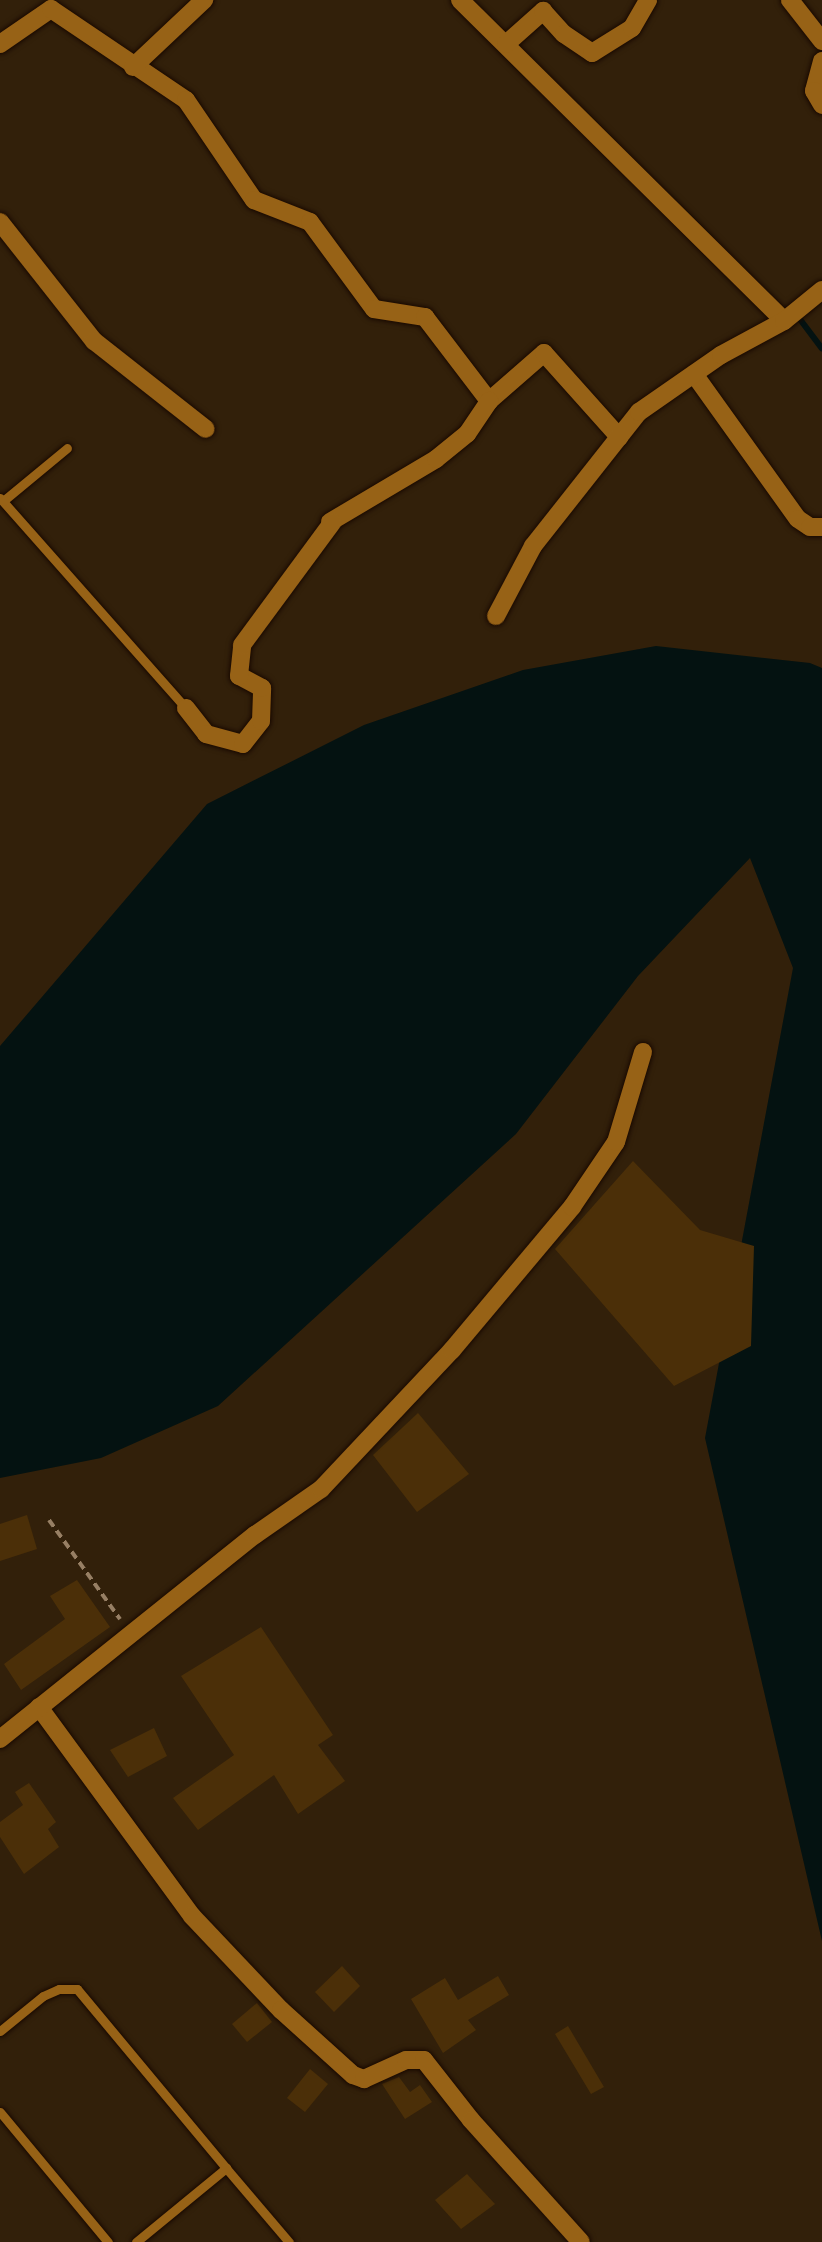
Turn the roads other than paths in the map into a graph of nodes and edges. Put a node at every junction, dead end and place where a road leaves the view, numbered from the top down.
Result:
1 (204, 0) edge
2 (460, 0) edge
3 (648, 0) edge
4 (790, 0) edge
5 (48, 4) edge
6 (822, 41) edge
7 (0, 44) edge
8 (506, 44) junction
9 (822, 61) edge
10 (132, 67) junction
11 (822, 105) edge
12 (0, 222) edge
13 (822, 290) edge
14 (784, 321) junction
15 (694, 374) junction
16 (489, 401) junction
17 (206, 429) dead end
18 (619, 437) junction
19 (67, 448) dead end
20 (1, 500) edge
21 (822, 527) edge
22 (496, 616) dead end
23 (186, 708) joint
24 (642, 1052) dead end
25 (39, 1707) junction
26 (0, 1739) edge
27 (0, 2031) edge
28 (0, 2112) edge
29 (226, 2168) junction
30 (108, 2242) edge
31 (136, 2242) edge
32 (290, 2242) edge
33 (581, 2242) edge

1 - 10 street
2 - 8 street
3 - 8 street
4 - 6 street
5 - 7 street
5 - 10 street
8 - 14 street
9 - 11 street
10 - 16 street
12 - 17 street
13 - 14 street
14 - 15 street
15 - 18 street
15 - 21 street
16 - 18 street
16 - 23 street
18 - 22 street
19 - 20 lane
20 - 23 lane
24 - 25 street
25 - 26 street
25 - 33 street
27 - 29 lane
28 - 30 lane
29 - 31 lane
29 - 32 lane

